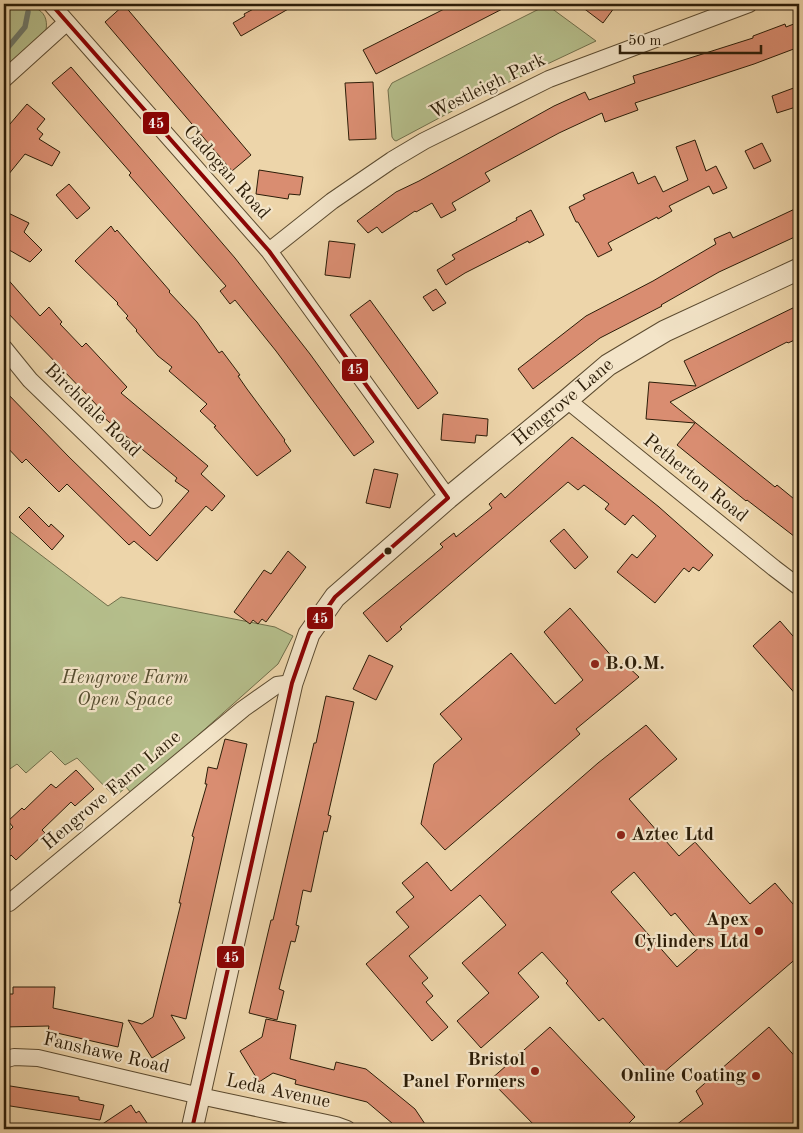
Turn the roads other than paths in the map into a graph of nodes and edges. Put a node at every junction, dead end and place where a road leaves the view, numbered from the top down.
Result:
1 (51, 4) edge
2 (749, 4) edge
3 (67, 22) junction
4 (4, 79) edge
5 (269, 251) junction
6 (799, 269) edge
7 (4, 348) edge
8 (567, 400) junction
9 (448, 498) junction
10 (154, 500) dead end
11 (799, 587) edge
12 (292, 683) junction
13 (9, 903) dead end
14 (4, 1060) edge
15 (200, 1096) junction
16 (192, 1129) edge
17 (347, 1129) edge

1 - 3 street, Cadogan Road
2 - 5 street, Westleigh Park
3 - 4 street
3 - 5 street, Cadogan Road
5 - 9 street, Cadogan Road
6 - 8 street, Hengrove Lane
7 - 10 street, Birchdale Road
8 - 9 street, Hengrove Lane
8 - 11 street, Petherton Road
9 - 12 street, Hengrove Lane
12 - 13 street, Hengrove Farm Lane
12 - 15 street, Hengrove Lane
14 - 15 street, Fanshawe Road
15 - 16 street, Hengrove Lane
15 - 17 street, Leda Avenue

